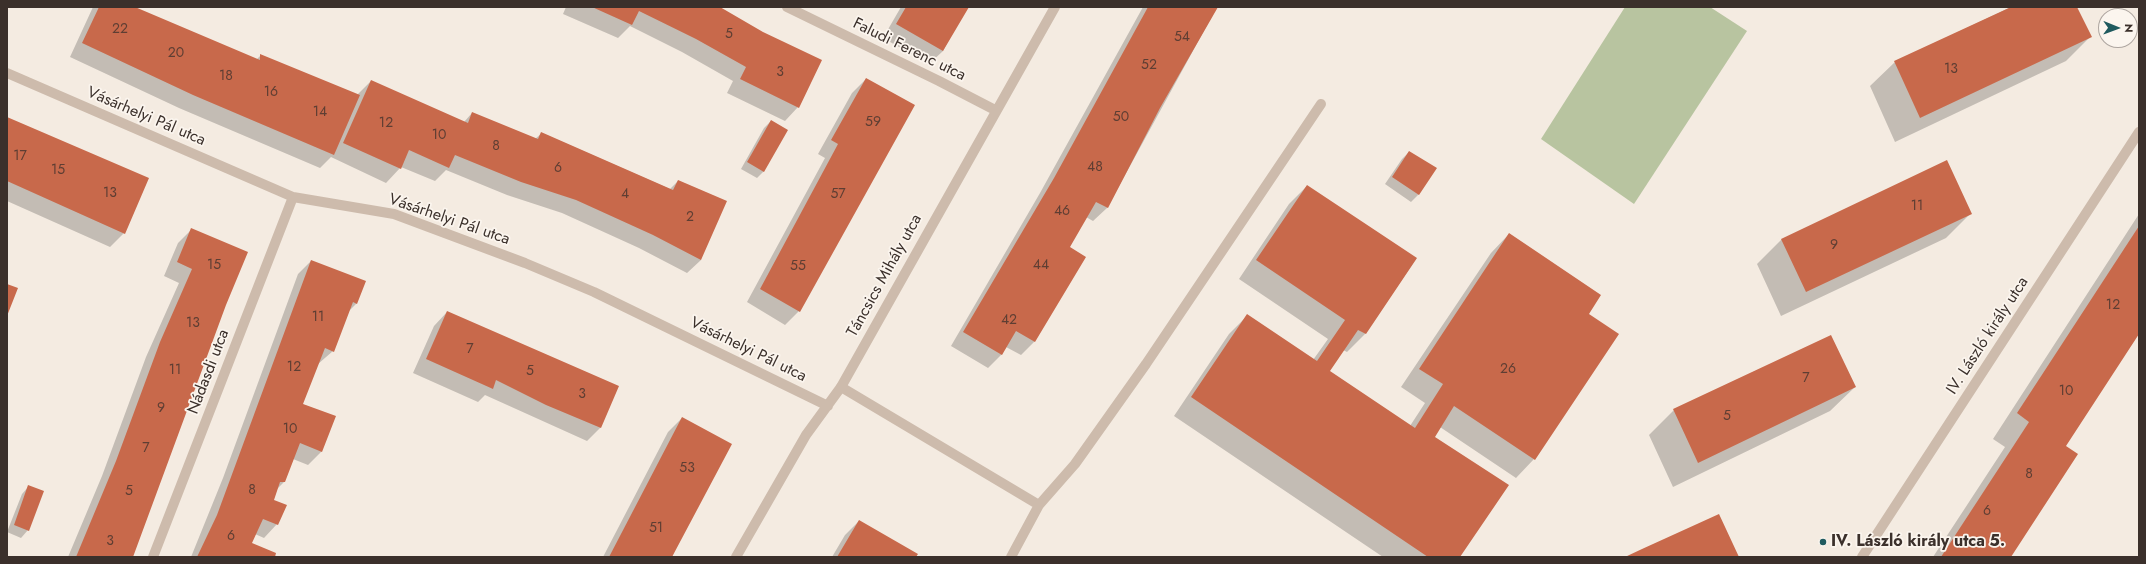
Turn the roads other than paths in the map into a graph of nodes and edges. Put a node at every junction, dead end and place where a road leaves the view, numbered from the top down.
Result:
1 (787, 7) edge
2 (1055, 7) edge
3 (7, 73) edge
4 (1321, 104) dead end
5 (995, 110) junction
6 (2139, 132) edge
7 (293, 197) junction
8 (841, 387) junction
9 (828, 406) junction
10 (1039, 505) junction
11 (153, 557) edge
12 (736, 557) edge
13 (1011, 557) edge
14 (1862, 557) edge

1 - 5 street, Faludi Ferenc utca
2 - 5 street, Táncsics Mihály utca
3 - 7 street, Vásárhelyi Pál utca
4 - 10 street
5 - 8 street, Táncsics Mihály utca
6 - 14 street, IV. László király utca
7 - 9 street, Vásárhelyi Pál utca
7 - 11 street, Nádasdi utca
8 - 9 street, Táncsics Mihály utca
8 - 10 street
9 - 12 street, Táncsics Mihály utca
10 - 13 street

